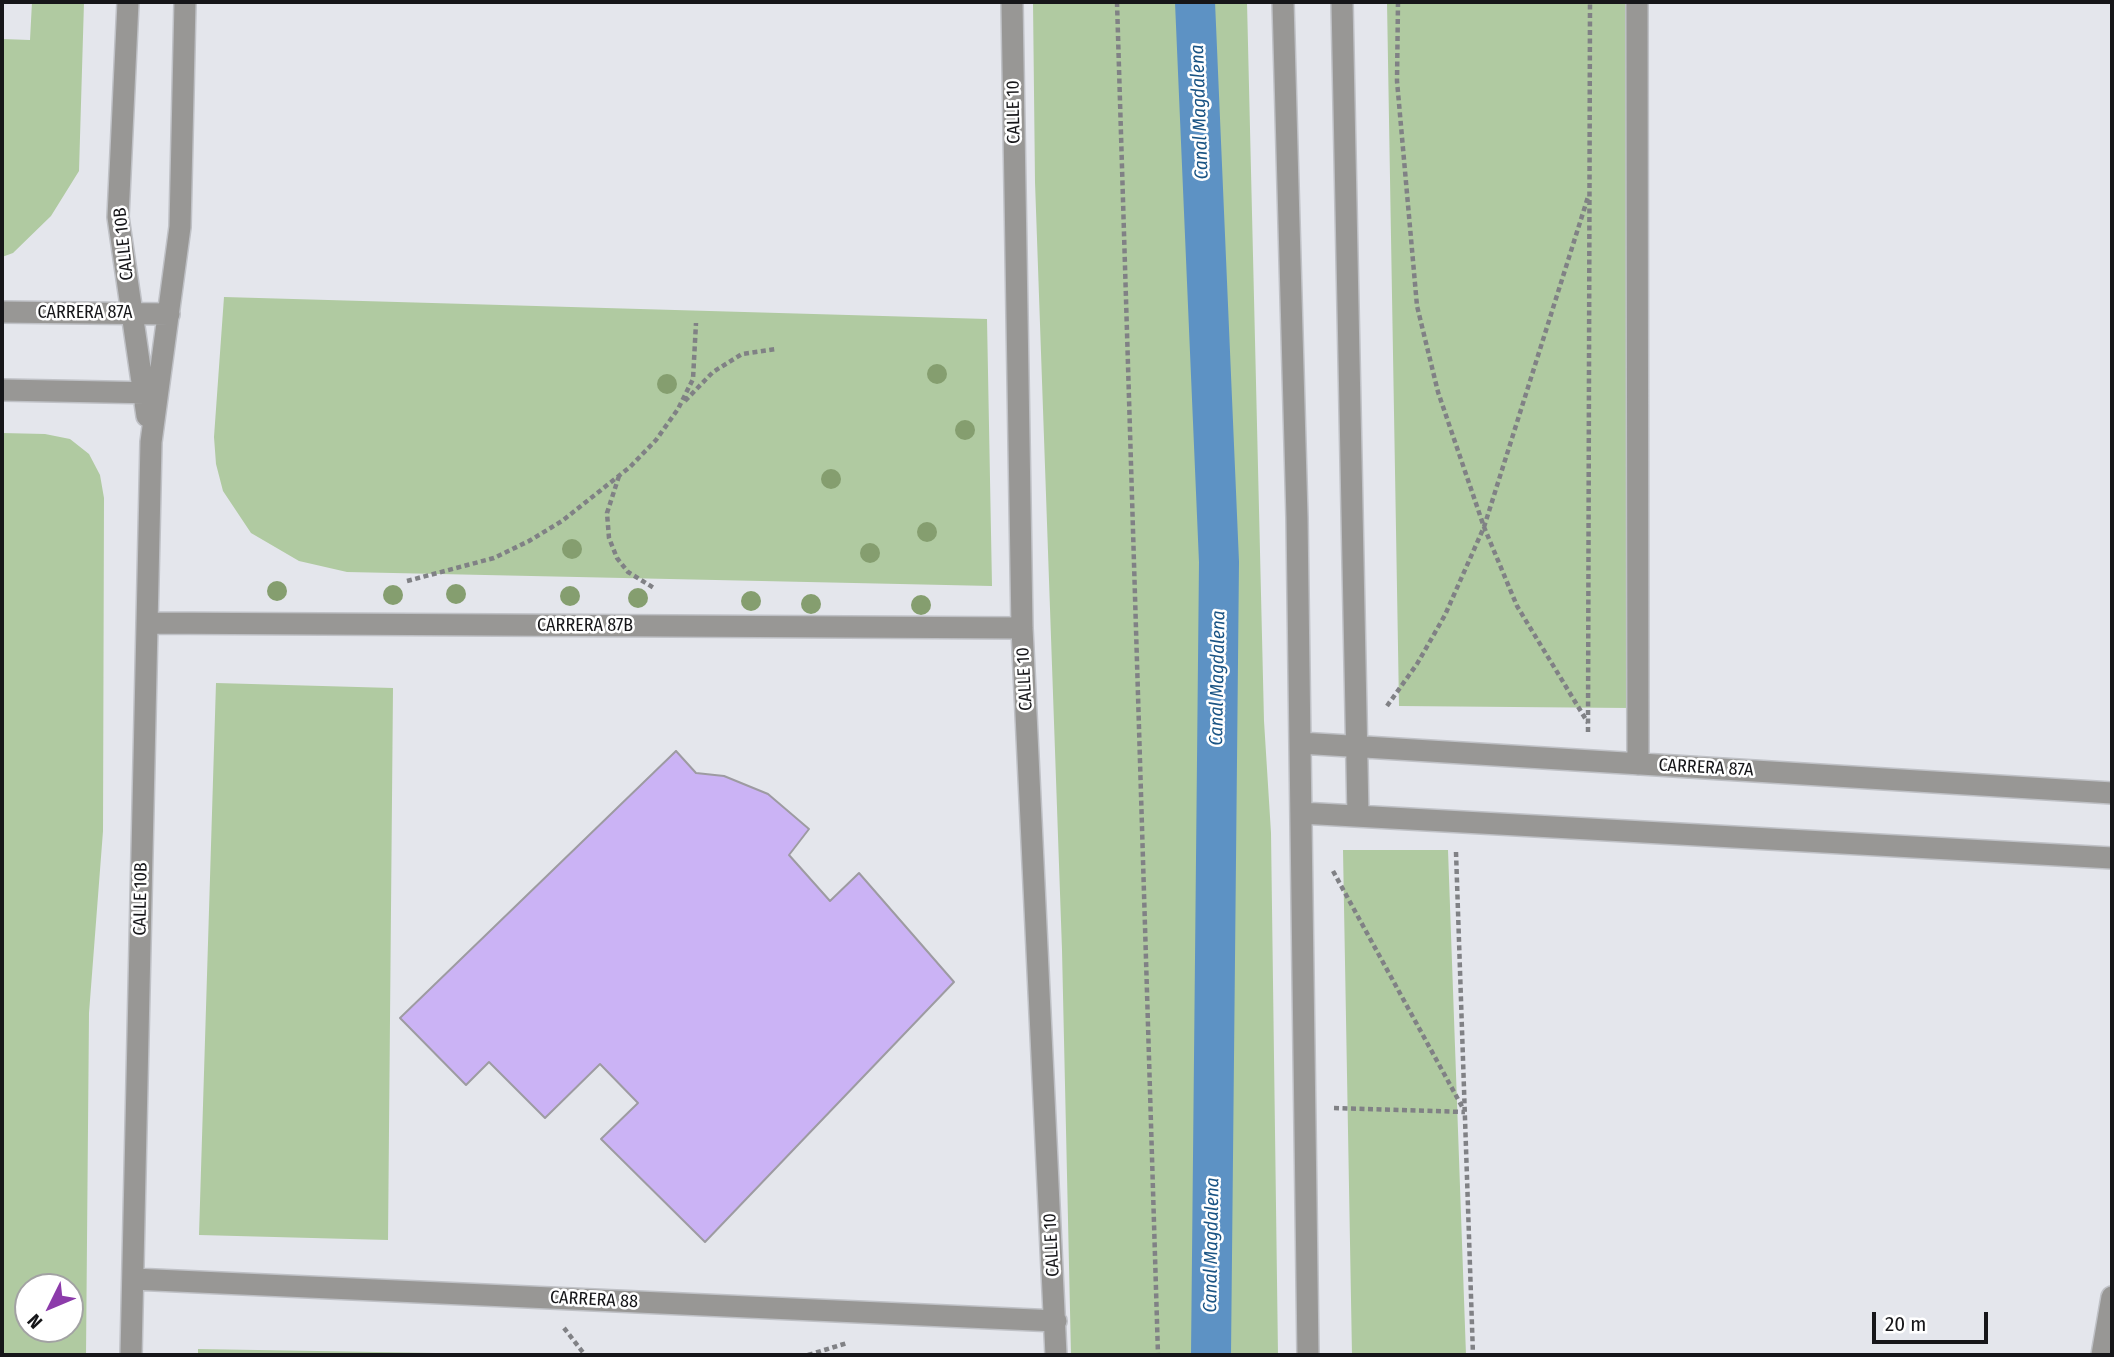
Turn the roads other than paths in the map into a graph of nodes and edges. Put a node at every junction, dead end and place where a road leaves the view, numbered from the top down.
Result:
1 (128, 2) edge
2 (185, 2) edge
3 (1012, 2) edge
4 (1283, 2) edge
5 (1342, 2) edge
6 (1637, 2) edge
7 (2, 312) edge
8 (133, 313) junction
9 (169, 314) junction
10 (2, 390) edge
11 (151, 393) junction
12 (147, 623) junction
13 (1022, 628) junction
14 (1300, 743) junction
15 (1358, 747) junction
16 (1638, 764) junction
17 (2112, 793) edge
18 (1301, 813) junction
19 (1358, 816) junction
20 (2112, 858) edge
21 (133, 1279) junction
22 (2112, 1297) edge
23 (1056, 1321) junction
24 (131, 1355) edge
25 (1056, 1355) edge
26 (1308, 1355) edge
27 (2102, 1355) edge

1 - 8 street, CALLE 10B
2 - 9 street, CALLE 10B
3 - 13 street, CALLE 10
4 - 14 street
5 - 15 street
6 - 16 street
7 - 8 street, CARRERA 87A
8 - 9 street, CARRERA 87A
8 - 11 street, CALLE 10B
9 - 11 street, CALLE 10B
10 - 11 street
11 - 12 street, CALLE 10B
12 - 13 street, CARRERA 87B
12 - 21 street, CALLE 10B
13 - 23 street, CALLE 10
14 - 15 street, CARRERA 87A
14 - 18 street
15 - 16 street, CARRERA 87A
15 - 19 street
16 - 17 street, CARRERA 87A
18 - 19 street
18 - 26 street
19 - 20 street
21 - 23 street, CARRERA 88
21 - 24 street, CALLE 10B
22 - 27 street
23 - 25 street, CALLE 10

